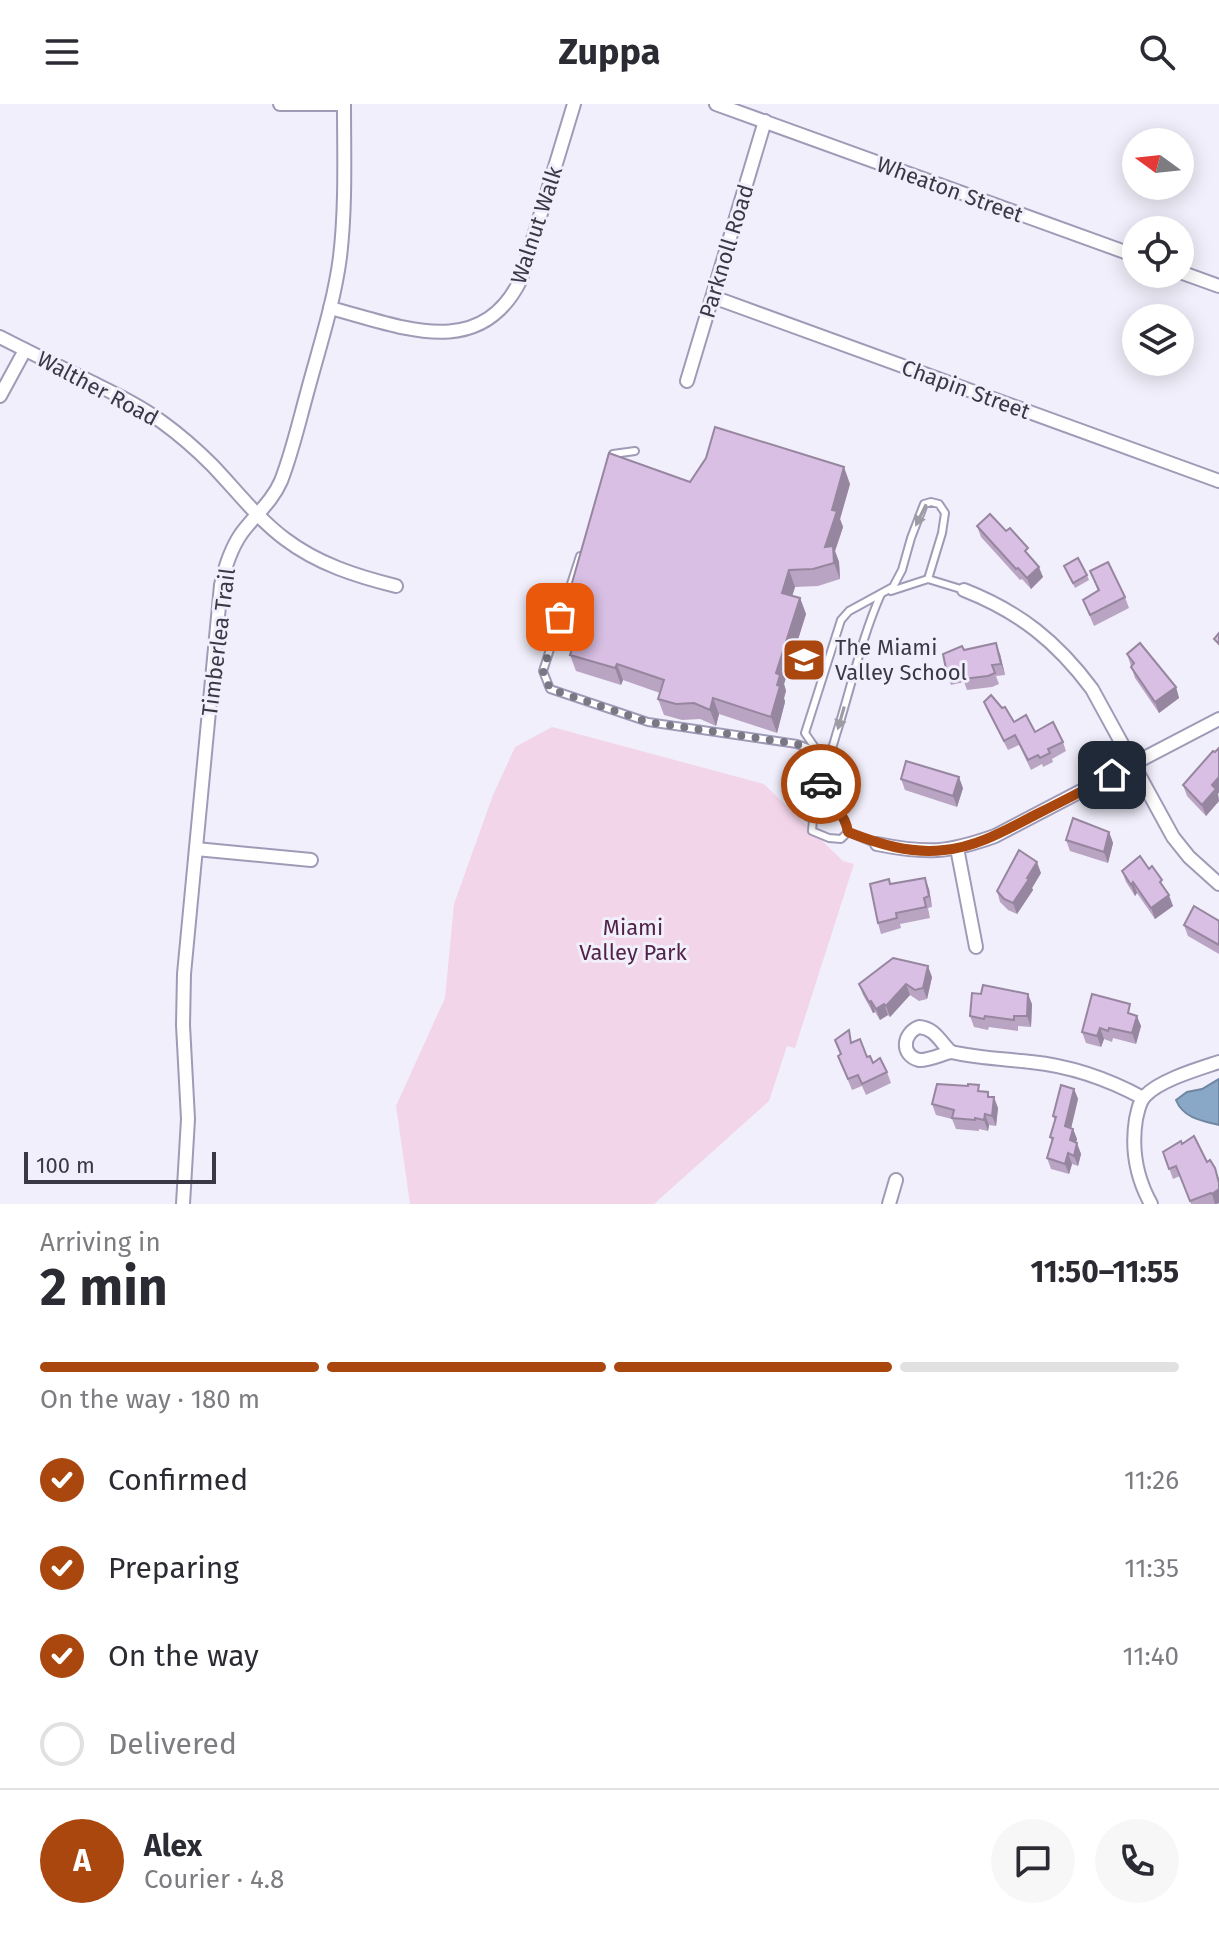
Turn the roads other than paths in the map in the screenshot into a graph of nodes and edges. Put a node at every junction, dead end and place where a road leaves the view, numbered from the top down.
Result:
1 (280, 104) edge
2 (344, 104) edge
3 (574, 104) edge
4 (716, 104) edge
5 (765, 121) junction
6 (1122, 251) edge
7 (1194, 277) edge
8 (1219, 286) edge
9 (713, 297) junction
10 (330, 308) junction
11 (0, 337) edge
12 (25, 350) junction
13 (687, 381) dead end
14 (0, 396) edge
15 (635, 451) dead end
16 (609, 469) edge
17 (1219, 481) edge
18 (257, 515) junction
19 (580, 555) edge
20 (928, 579) junction
21 (396, 586) dead end
22 (964, 590) joint
23 (881, 594) junction
24 (1219, 719) edge
25 (1134, 764) junction
26 (825, 767) junction
27 (817, 800) junction
28 (848, 832) junction
29 (877, 844) joint
30 (957, 848) junction
31 (196, 849) junction
32 (311, 860) dead end
33 (1219, 884) edge
34 (976, 947) dead end
35 (951, 1052) dead end
36 (1219, 1062) edge
37 (1143, 1098) junction
38 (896, 1180) dead end
39 (183, 1204) edge
40 (889, 1204) edge
41 (1151, 1204) edge

1 - 2 street
2 - 10 street, Timberlea Trail
3 - 10 street, Walnut Walk
4 - 5 street, Wheaton Street
5 - 6 street, Wheaton Street
5 - 9 street, Parknoll Road
7 - 8 street
9 - 13 street, Parknoll Road
9 - 17 street, Chapin Street
10 - 18 street, Timberlea Trail
11 - 12 street, Walther Road
12 - 14 street
12 - 18 street, Walther Road
15 - 16 lane
18 - 21 street, Walther Road
18 - 31 street, Timberlea Trail
19 - 26 lane
20 - 22 lane
20 - 23 lane
20 -> 23 lane
22 - 25 street
23 -> 26 lane
23 - 26 lane
24 - 25 street
25 - 30 street
25 - 33 street
26 - 27 lane
27 - 28 lane
27 - 28 lane
28 - 29 lane
29 - 30 street
30 - 34 street
31 - 32 street
31 - 39 street, Timberlea Trail
35 - 37 street
36 - 37 street
37 - 41 street
38 - 40 street

